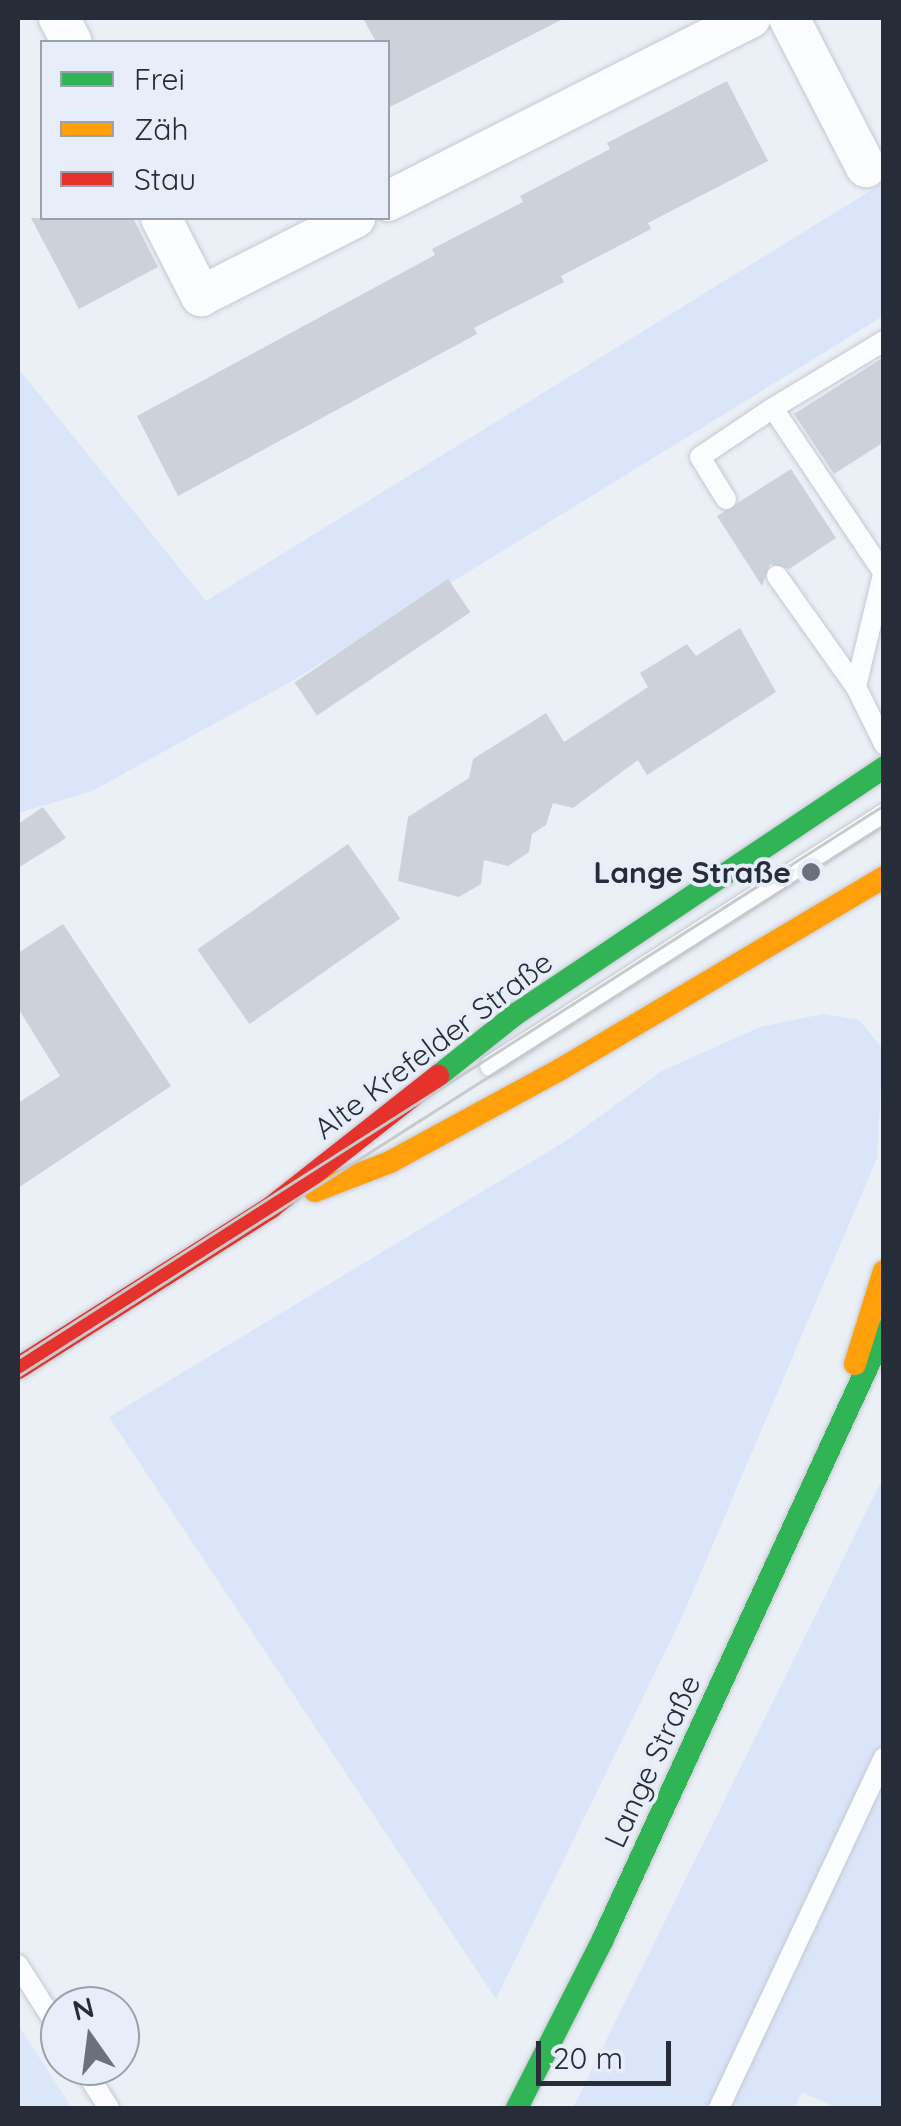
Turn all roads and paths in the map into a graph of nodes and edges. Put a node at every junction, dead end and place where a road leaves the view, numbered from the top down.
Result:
1 (59, 18) edge
2 (750, 18) edge
3 (789, 18) edge
4 (71, 40) edge
5 (866, 167) dead end
6 (390, 200) edge
7 (162, 220) edge
8 (351, 220) edge
9 (884, 341) edge
10 (773, 408) junction
11 (726, 498) dead end
12 (883, 571) edge
13 (777, 576) dead end
14 (856, 687) junction
15 (884, 744) edge
16 (884, 768) edge
17 (884, 814) edge
18 (884, 877) edge
19 (826, 914) junction
20 (864, 916) dead end
21 (270, 1208) junction
22 (884, 1270) edge
23 (884, 1331) edge
24 (18, 1368) edge
25 (834, 1434) junction
26 (884, 1758) edge
27 (18, 1965) edge
28 (40, 2000) edge
29 (95, 2086) edge
30 (109, 2108) edge
31 (517, 2108) edge
32 (719, 2108) edge

1 - 4 street
2 - 6 street
3 - 5 street
7 - 8 street
9 - 10 lane
10 - 11 lane
10 - 12 lane
12 - 14 lane
13 - 14 lane
14 - 15 lane
16 - 21 street, Alte Krefelder Straße
17 - 21 lane
18 - 19 street
19 - 20 street
19 - 21 street
21 - 24 street, Alte Krefelder Straße
22 - 25 street, Lange Straße
23 - 25 street, Lange Straße
25 - 31 street, Lange Straße
26 - 32 lane
27 - 28 lane
29 - 30 lane

